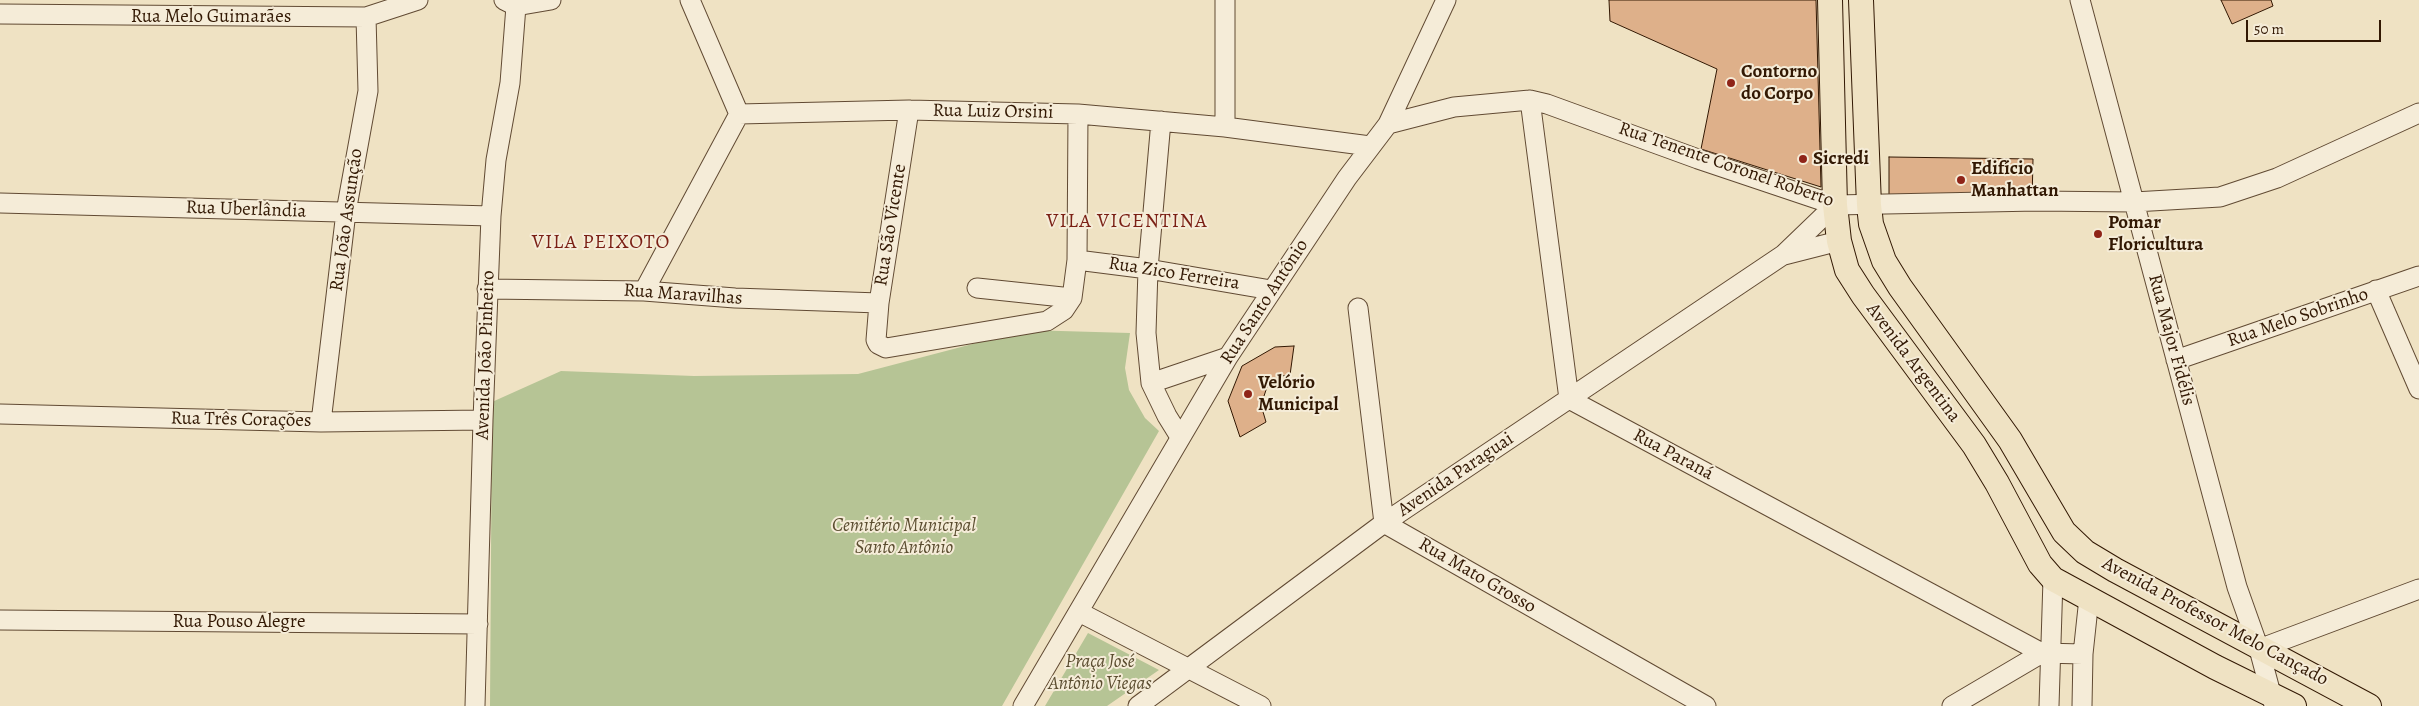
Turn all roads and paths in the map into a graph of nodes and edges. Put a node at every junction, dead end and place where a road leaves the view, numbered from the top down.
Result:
1 (418, 0) edge
2 (551, 0) edge
3 (690, 0) edge
4 (1225, 0) edge
5 (1446, 0) edge
6 (1830, 0) edge
7 (1861, 0) edge
8 (2080, 0) edge
9 (510, 3) edge
10 (0, 14) edge
11 (366, 17) junction
12 (1530, 100) junction
13 (909, 110) junction
14 (2419, 113) edge
15 (740, 114) junction
16 (1078, 114) junction
17 (1161, 120) junction
18 (1388, 124) junction
19 (1225, 127) junction
20 (1370, 146) junction
21 (2134, 202) junction
22 (0, 203) edge
23 (1835, 204) junction
24 (1869, 205) junction
25 (346, 212) junction
26 (491, 216) junction
27 (1838, 241) junction
28 (1783, 255) junction
29 (1078, 260) junction
30 (1148, 268) junction
31 (2419, 276) edge
32 (977, 288) dead end
33 (488, 289) junction
34 (1271, 290) junction
35 (2376, 290) junction
36 (644, 291) junction
37 (1072, 298) junction
38 (879, 303) junction
39 (1358, 308) dead end
40 (1228, 357) junction
41 (2176, 360) junction
42 (1152, 383) junction
43 (2419, 389) edge
44 (1569, 399) junction
45 (0, 414) edge
46 (483, 420) junction
47 (321, 422) junction
48 (1180, 437) junction
49 (1384, 524) junction
50 (2064, 532) joint
51 (2053, 579) junction
52 (2419, 590) edge
53 (2090, 598) junction
54 (1080, 612) junction
55 (0, 620) edge
56 (478, 624) junction
57 (2259, 649) junction
58 (2047, 653) junction
59 (2083, 654) junction
60 (1190, 668) junction
61 (2274, 700) edge
62 (475, 706) edge
63 (1024, 706) edge
64 (1138, 706) edge
65 (1261, 706) edge
66 (1706, 706) edge
67 (1952, 706) edge
68 (2049, 706) edge
69 (2082, 706) edge
70 (2294, 706) edge
71 (2369, 706) edge

1 - 11 street, Rua Melo Guimarães
2 - 9 street
3 - 15 street
4 - 19 street
5 - 18 street, Rua Santo Antônio
6 - 23 main road, Avenida Argentina
7 - 24 main road, Avenida Argentina
8 - 21 street, Rua Major Fidélis
9 - 26 street, Avenida João Pinheiro
10 - 11 street, Rua Melo Guimarães
11 - 25 street, Rua João Assunção
12 - 18 street
12 - 23 street, Rua Tenente Coronel Roberto
12 - 44 street
13 - 15 street, Rua Luiz Orsini
13 - 16 street, Rua Luiz Orsini
13 - 38 street, Rua São Vicente
14 - 21 street, Rua Tenente Coronel Roberto
15 - 36 street
16 - 17 street, Rua Luiz Orsini
16 - 29 street
17 - 19 street, Rua Luiz Orsini
17 - 30 street
18 - 20 street, Rua Santo Antônio
19 - 20 street, Rua Luiz Orsini
20 - 34 street, Rua Santo Antônio
21 - 24 street, Rua Tenente Coronel Roberto
21 - 41 street, Rua Major Fidélis
22 - 25 street, Rua Uberlândia
23 - 24 street, Rua Tenente Coronel Roberto
23 - 27 main road, Avenida Argentina
23 - 28 street, Avenida Paraguai
24 - 50 main road, Avenida Argentina
25 - 26 street, Rua Uberlândia
25 - 47 street, Rua João Assunção
26 - 33 street, Avenida João Pinheiro
27 - 28 street, Avenida Paraguai
27 - 51 main road, Avenida Argentina
28 - 44 street, Avenida Paraguai
29 - 30 street, Rua Zico Ferreira
29 - 37 street
30 - 34 street, Rua Zico Ferreira
30 - 42 street
31 - 35 street, Rua Melo Sobrinho
32 - 37 street
33 - 36 street, Rua Maravilhas
33 - 46 street, Avenida João Pinheiro
34 - 40 street, Rua Santo Antônio
35 - 41 street, Rua Melo Sobrinho
35 - 43 street
36 - 38 street, Rua Maravilhas
37 - 38 street, Rua São Vicente
39 - 49 street
40 - 42 street
40 - 48 street, Rua Santo Antônio
41 - 57 street, Rua Major Fidélis
42 - 48 street
44 - 49 street, Avenida Paraguai
44 - 58 street, Rua Paraná
45 - 47 street, Rua Três Corações
46 - 47 street, Rua Três Corações
46 - 56 street, Avenida João Pinheiro
48 - 54 street, Rua Santo Antônio
49 - 60 street, Avenida Paraguai
49 - 66 street, Rua Mato Grosso
50 - 57 main road, Avenida Professor Melo Cançado
51 - 53 main road
51 - 58 street
52 - 57 street
53 - 59 street
53 - 61 main road
54 - 60 street
54 - 63 street
55 - 56 street, Rua Pouso Alegre
56 - 62 street, Avenida João Pinheiro
57 - 61 street, Rua Major Fidélis
57 - 71 main road, Avenida Professor Melo Cançado
58 - 59 street
58 - 67 street
58 - 68 street
59 - 69 street
60 - 64 street, Avenida Paraguai
60 - 65 street
61 - 70 main road

